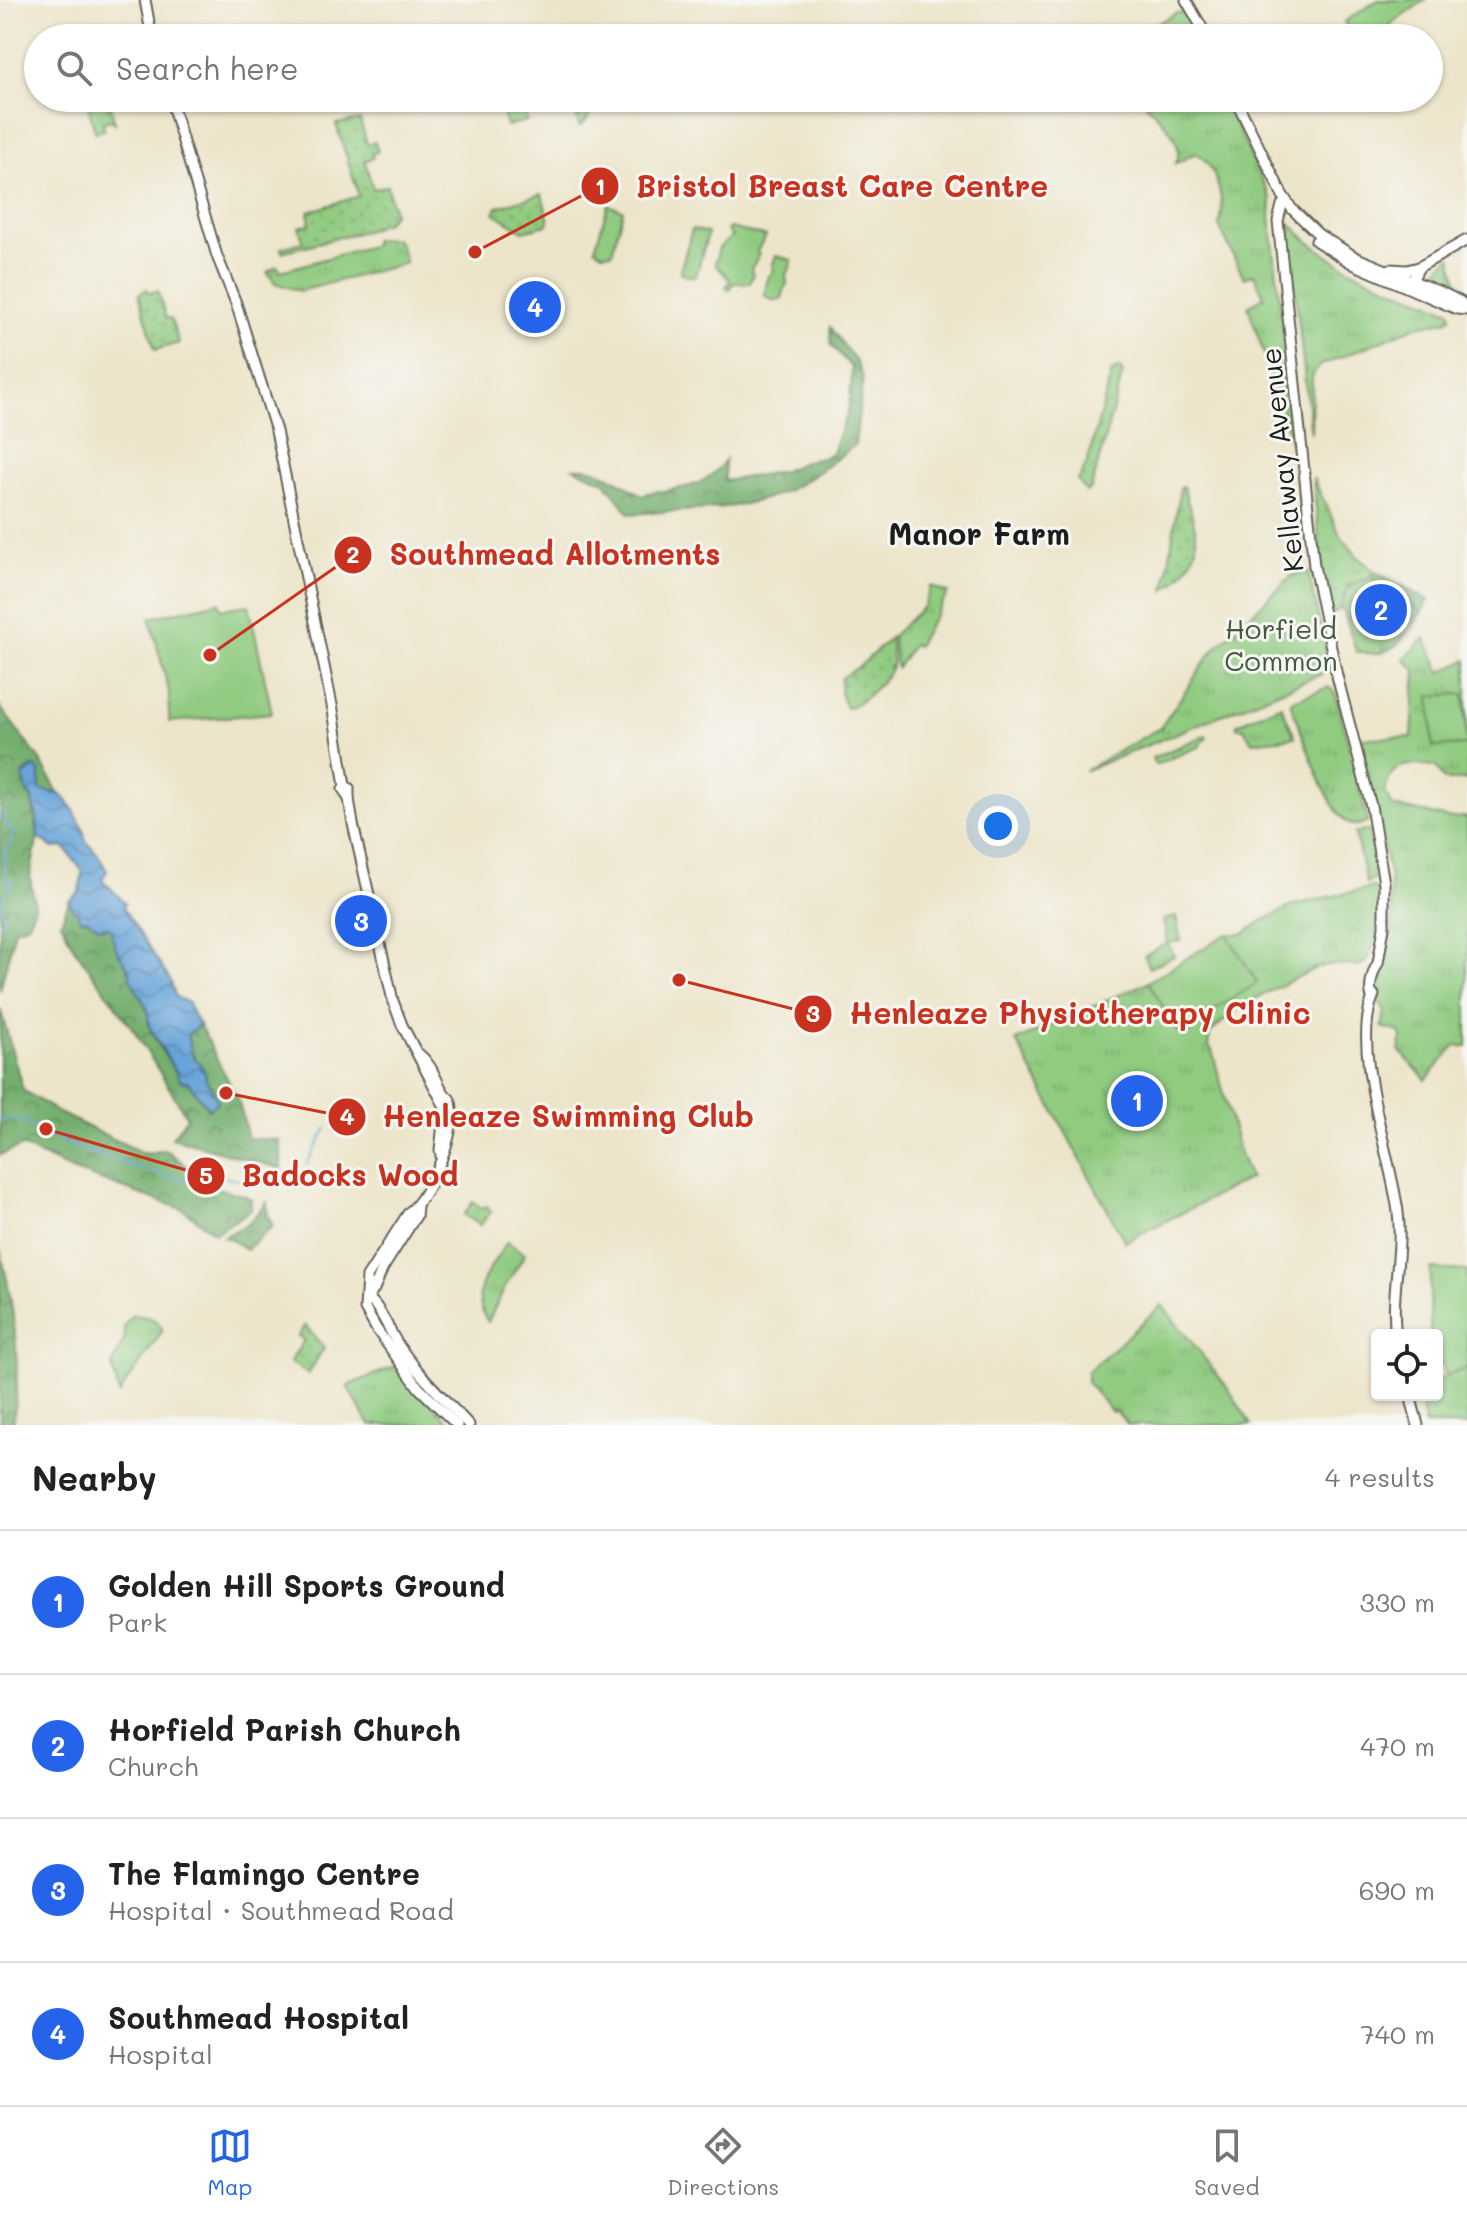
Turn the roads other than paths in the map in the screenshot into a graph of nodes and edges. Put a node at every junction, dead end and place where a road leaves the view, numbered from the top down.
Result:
1 (145, 0) edge
2 (1186, 0) edge
3 (149, 24) edge
4 (1200, 24) edge
5 (174, 112) edge
6 (1241, 112) edge
7 (1287, 207) junction
8 (1467, 240) edge
9 (1433, 260) junction
10 (1419, 267) junction
11 (1386, 269) junction
12 (1414, 286) junction
13 (1466, 309) edge
14 (367, 1297) junction
15 (1395, 1329) edge
16 (1412, 1401) edge
17 (457, 1425) edge
18 (469, 1425) edge
19 (1418, 1425) edge

1 - 3 main road
2 - 4 main road
5 - 14 main road
6 - 7 main road
7 - 11 main road
7 - 12 main road
7 - 15 main road, Kellaway Avenue
8 - 9 main road
9 - 10 main road
9 - 12 main road
10 - 11 main road
10 - 12 main road
11 - 12 main road
12 - 13 main road
14 - 17 main road
14 - 18 main road
16 - 19 main road

